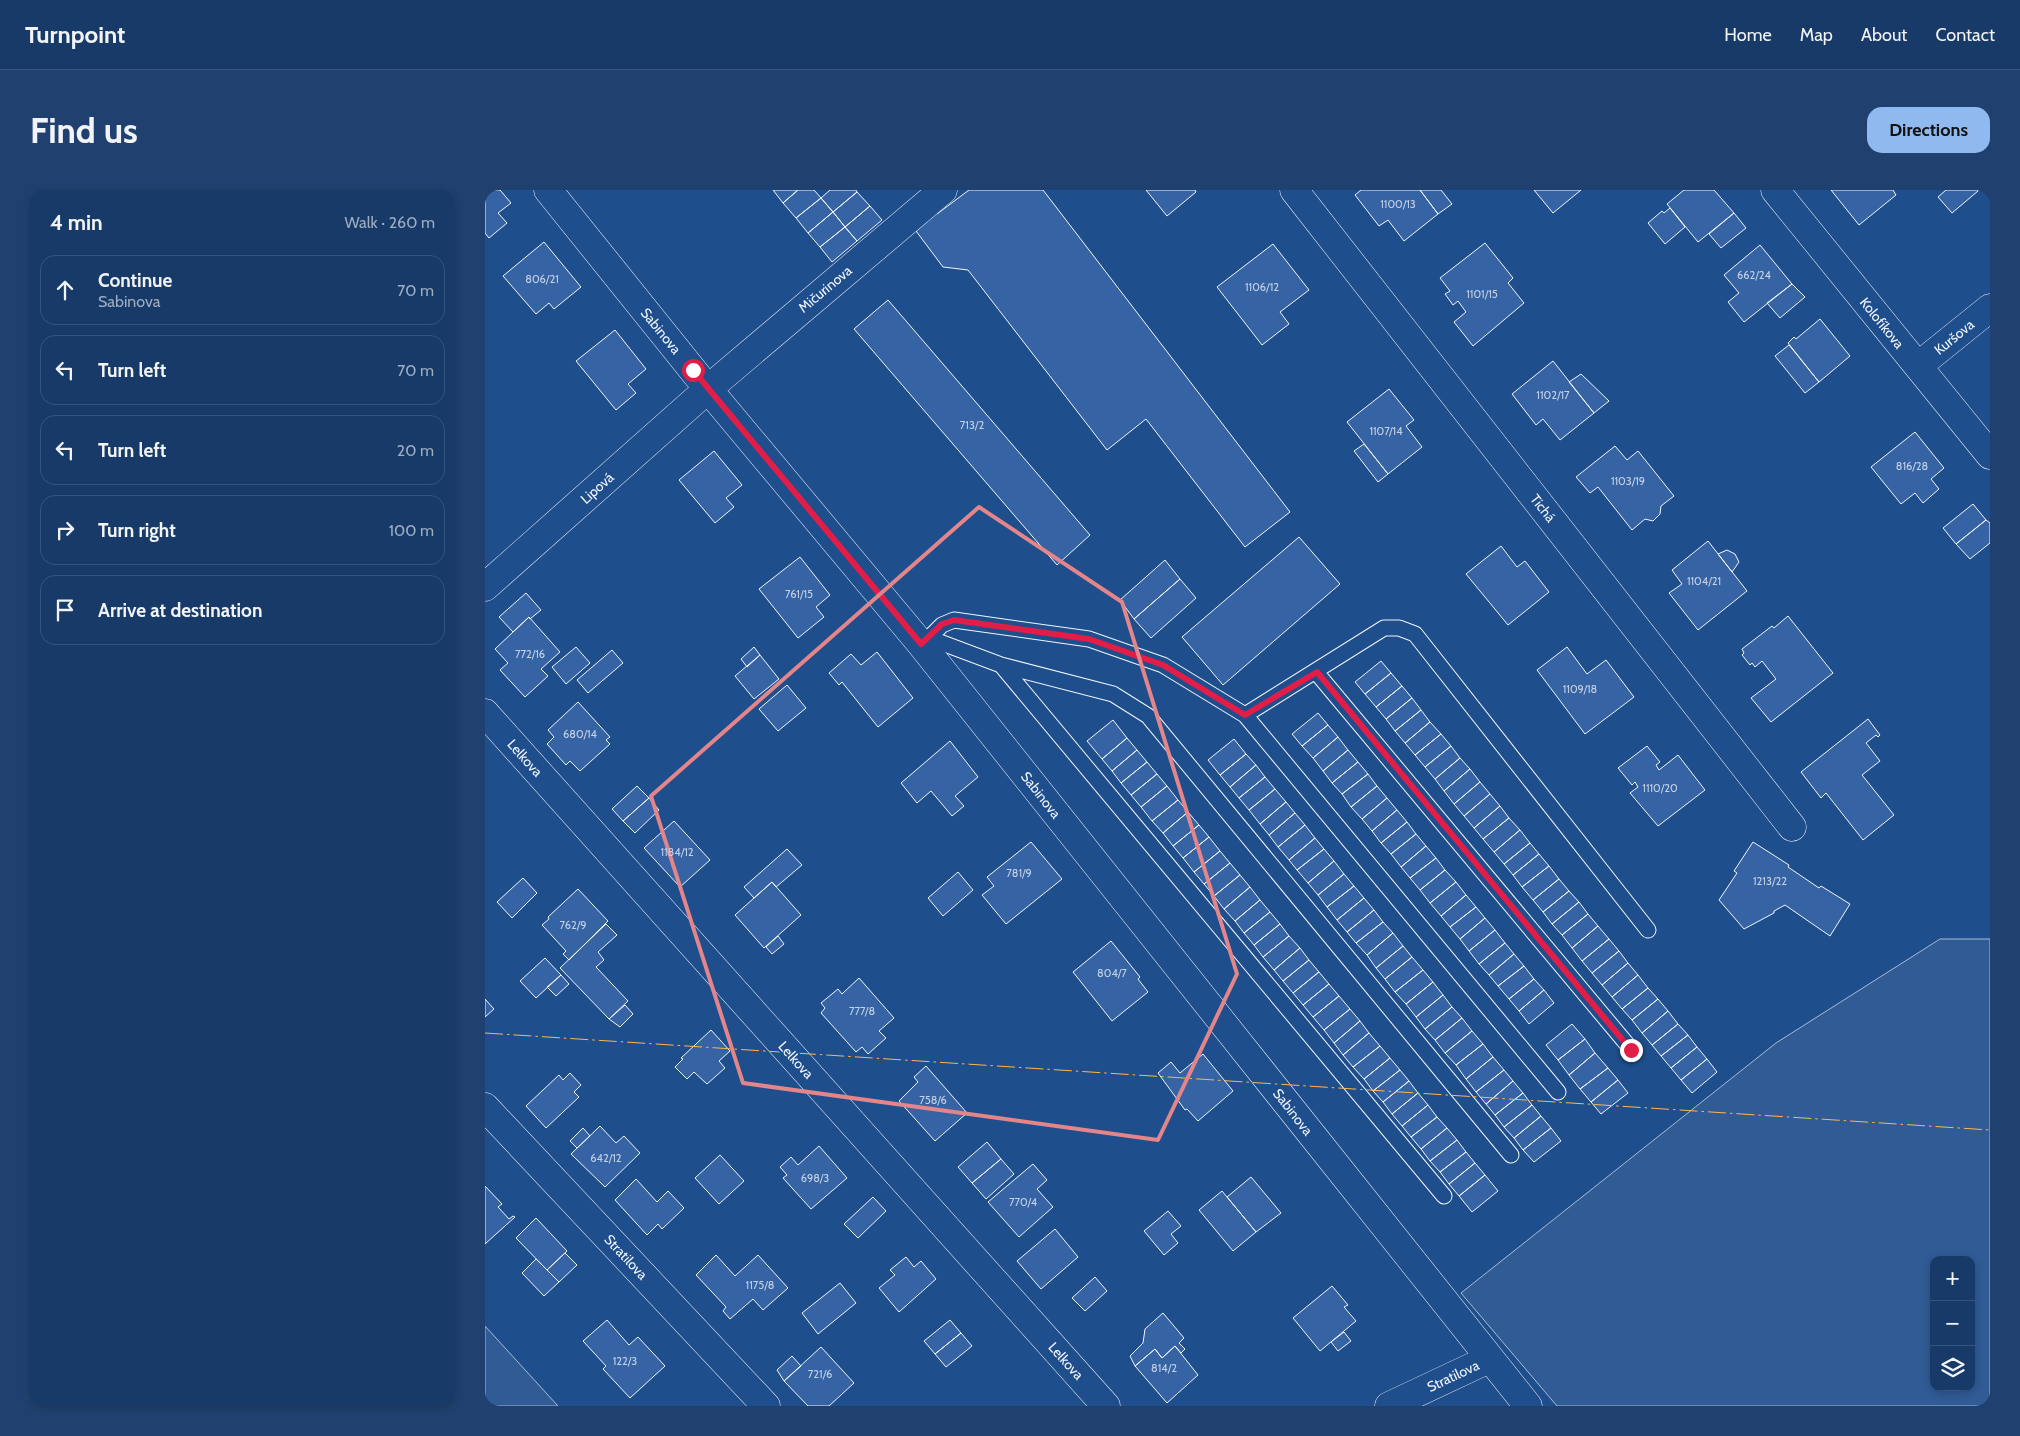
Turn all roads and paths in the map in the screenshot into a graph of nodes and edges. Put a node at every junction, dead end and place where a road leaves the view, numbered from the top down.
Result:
1 (548, 190) edge
2 (943, 190) edge
3 (1294, 190) edge
4 (1775, 190) edge
5 (1990, 308) edge
6 (1918, 366) junction
7 (708, 389) junction
8 (1990, 455) edge
9 (485, 587) edge
10 (925, 641) junction
11 (1001, 665) junction
12 (1317, 672) junction
13 (485, 713) edge
14 (1245, 715) junction
15 (1792, 827) dead end
16 (1648, 930) dead end
17 (1631, 1050) dead end
18 (1558, 1092) dead end
19 (485, 1108) edge
20 (1511, 1155) dead end
21 (1445, 1196) dead end
22 (1489, 1360) junction
23 (766, 1406) edge
24 (1106, 1406) edge
25 (1389, 1406) edge
26 (1528, 1406) edge

1 - 7 street, Sabinova
2 - 7 street, Mičurinova
3 - 15 street, Tichá
4 - 6 street, Kolofíkova
5 - 6 street, Kuršova
6 - 8 street, Kolofíkova
7 - 9 street, Lipová
7 - 10 street, Sabinova
10 - 11 lane
10 - 14 lane
10 - 22 street, Sabinova
11 - 20 lane
11 - 21 lane
12 - 14 lane
12 - 16 lane
12 - 17 lane
13 - 24 street, Lelkova
14 - 18 lane
19 - 23 street, Stratilova
22 - 25 street, Stratilova
22 - 26 street, Sabinova

